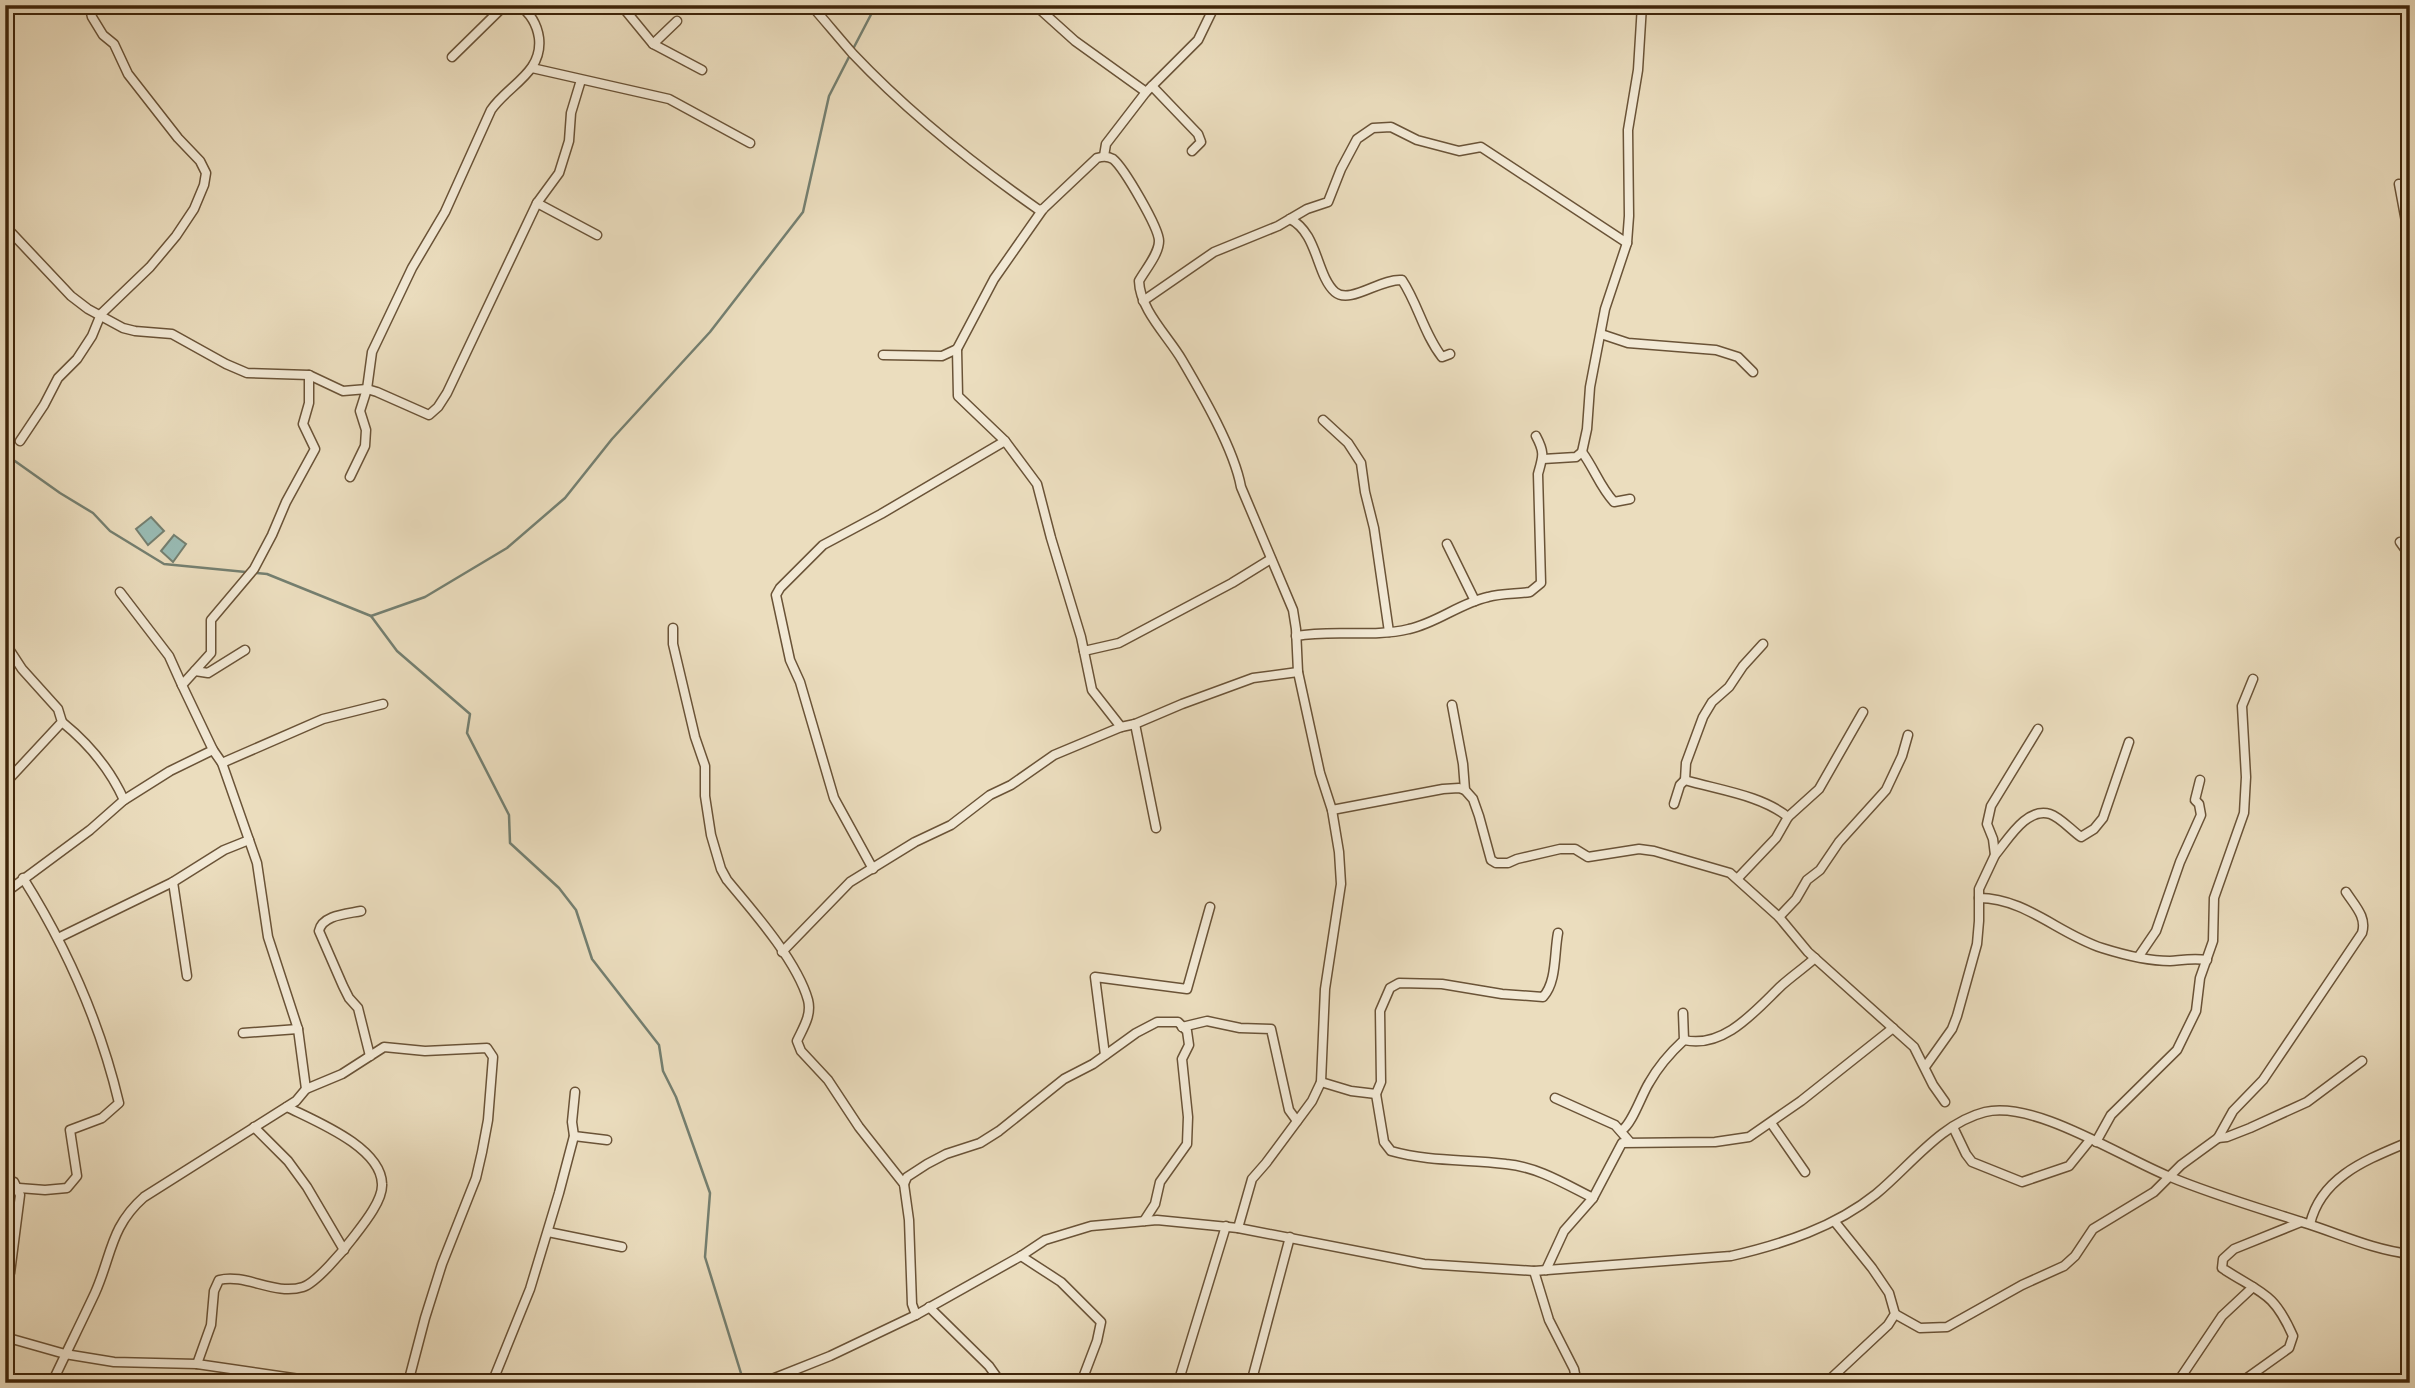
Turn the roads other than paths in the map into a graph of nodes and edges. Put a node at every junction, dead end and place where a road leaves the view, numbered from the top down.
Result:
1 (89, 5) edge
2 (505, 5) edge
3 (565, 5) edge
4 (621, 5) edge
5 (811, 5) edge
6 (1035, 5) edge
7 (1215, 5) edge
8 (1643, 5) edge
9 (522, 8) edge
10 (677, 21) dead end
11 (653, 44) junction
12 (452, 57) dead end
13 (532, 68) junction
14 (702, 69) dead end
15 (581, 79) junction
16 (1149, 89) junction
17 (750, 143) dead end
18 (1192, 151) dead end
19 (1104, 156) junction
20 (2399, 184) dead end
21 (537, 203) junction
22 (1043, 209) junction
23 (1290, 219) junction
24 (5, 226) edge
25 (597, 236) dead end
26 (1627, 243) junction
27 (2410, 243) edge
28 (1143, 301) junction
29 (102, 314) junction
30 (1601, 334) junction
31 (957, 349) junction
32 (1450, 354) dead end
33 (883, 355) dead end
34 (1753, 372) dead end
35 (309, 376) junction
36 (367, 389) junction
37 (1323, 421) dead end
38 (1536, 436) dead end
39 (20, 440) dead end
40 (1005, 441) junction
41 (1582, 452) junction
42 (1544, 459) junction
43 (349, 477) dead end
44 (1630, 499) dead end
45 (2400, 542) dead end
46 (1447, 544) dead end
47 (2410, 556) edge
48 (1271, 559) junction
49 (120, 592) dead end
50 (1475, 601) junction
51 (673, 628) dead end
52 (1389, 632) junction
53 (1296, 636) junction
54 (5, 643) edge
55 (1763, 644) dead end
56 (245, 650) dead end
57 (1084, 650) junction
58 (195, 671) junction
59 (1298, 672) junction
60 (2253, 680) dead end
61 (181, 685) junction
62 (383, 704) dead end
63 (1452, 705) dead end
64 (1863, 712) dead end
65 (62, 722) junction
66 (1135, 724) junction
67 (1121, 727) junction
68 (2038, 729) dead end
69 (1908, 735) dead end
70 (2129, 742) dead end
71 (213, 750) junction
72 (222, 763) junction
73 (1685, 780) junction
74 (2200, 780) dead end
75 (5, 781) edge
76 (1465, 790) junction
77 (124, 800) junction
78 (1674, 804) dead end
79 (1332, 810) junction
80 (1788, 817) junction
81 (1156, 828) dead end
82 (249, 840) junction
83 (1996, 855) junction
84 (873, 869) junction
85 (23, 878) junction
86 (1738, 878) junction
87 (173, 882) junction
88 (2346, 892) dead end
89 (5, 893) edge
90 (1979, 898) junction
91 (1210, 906) dead end
92 (361, 911) dead end
93 (1779, 917) junction
94 (1558, 933) dead end
95 (58, 938) junction
96 (782, 952) junction
97 (2139, 956) junction
98 (1815, 958) junction
99 (2207, 960) junction
100 (187, 976) dead end
101 (1683, 1013) dead end
102 (1182, 1027) junction
103 (1893, 1028) junction
104 (298, 1029) junction
105 (243, 1033) dead end
106 (1684, 1040) junction
107 (1105, 1055) junction
108 (370, 1056) junction
109 (2362, 1060) dead end
110 (1925, 1067) junction
111 (1321, 1082) junction
112 (306, 1089) junction
113 (575, 1092) dead end
114 (1376, 1094) junction
115 (1555, 1098) dead end
116 (1945, 1102) dead end
117 (286, 1107) junction
118 (1297, 1121) junction
119 (1771, 1124) junction
120 (254, 1127) junction
121 (1953, 1127) junction
122 (1622, 1130) junction
123 (574, 1136) junction
124 (2218, 1138) junction
125 (607, 1140) dead end
126 (1629, 1141) junction
127 (2093, 1141) junction
128 (2406, 1143) dead end
129 (1805, 1172) dead end
130 (2168, 1177) junction
131 (5, 1180) edge
132 (904, 1184) junction
133 (19, 1188) junction
134 (1593, 1198) junction
135 (1143, 1221) junction
136 (1835, 1222) junction
137 (2306, 1223) junction
138 (1226, 1226) junction
139 (1238, 1228) junction
140 (548, 1232) junction
141 (1290, 1237) junction
142 (622, 1247) dead end
143 (344, 1250) junction
144 (2407, 1253) edge
145 (1021, 1256) junction
146 (1546, 1270) junction
147 (1534, 1271) junction
148 (10, 1273) dead end
149 (2410, 1274) edge
150 (2253, 1287) junction
151 (929, 1307) junction
152 (1895, 1314) junction
153 (916, 1315) junction
154 (5, 1337) edge
155 (65, 1354) junction
156 (197, 1364) junction
157 (2410, 1378) edge
158 (51, 1383) edge
159 (327, 1383) edge
160 (408, 1383) edge
161 (492, 1383) edge
162 (762, 1383) edge
163 (1001, 1383) edge
164 (1081, 1383) edge
165 (1178, 1383) edge
166 (1251, 1383) edge
167 (1577, 1383) edge
168 (1826, 1383) edge
169 (2177, 1383) edge
170 (2239, 1383) edge
171 (2406, 1383) edge

1 - 29 street
2 - 12 street
3 - 9 street
4 - 11 street
5 - 22 street
6 - 16 street
7 - 16 street
8 - 26 street
9 - 13 street
10 - 11 street
11 - 14 street
13 - 15 street
13 - 36 street
15 - 17 street
15 - 21 street
16 - 18 street
16 - 19 street
19 - 22 street
19 - 28 street
20 - 27 street
21 - 25 street
21 - 36 street
22 - 31 street
23 - 26 street
23 - 28 street
23 - 32 street
24 - 29 street
26 - 30 street
28 - 48 street
29 - 35 street
29 - 39 street
30 - 34 street
30 - 41 street
31 - 33 street
31 - 40 street
35 - 36 street
35 - 58 street
36 - 43 street
37 - 52 street
38 - 42 street
40 - 57 street
40 - 84 street
41 - 42 street
41 - 44 street
42 - 50 street
45 - 47 street
46 - 50 street
48 - 53 street
48 - 57 street
49 - 61 street
50 - 52 street
51 - 96 street
52 - 53 street
53 - 59 street
54 - 65 street
55 - 73 street
56 - 58 street
57 - 67 street
58 - 61 street
59 - 66 street
59 - 79 street
60 - 99 street
61 - 71 street
62 - 72 street
63 - 76 street
64 - 80 street
65 - 75 street
65 - 77 street
66 - 67 street
66 - 81 street
67 - 84 street
68 - 83 street
69 - 93 street
70 - 83 street
71 - 72 street
71 - 77 street
72 - 82 street
73 - 78 street
73 - 80 street
74 - 97 street
76 - 79 street
76 - 86 street
77 - 85 street
79 - 111 street
80 - 86 street
82 - 87 street
82 - 104 street
83 - 90 street
84 - 96 street
85 - 89 street
85 - 95 street
86 - 93 street
87 - 95 street
87 - 100 street
88 - 124 street
90 - 97 street
90 - 110 street
91 - 107 street
92 - 108 street
93 - 98 street
94 - 114 street
95 - 133 street
96 - 132 street
97 - 99 street
98 - 103 street
98 - 106 street
99 - 127 street
101 - 106 street
102 - 107 street
102 - 118 street
102 - 135 street
103 - 110 street
103 - 119 street
104 - 105 street
104 - 112 street
106 - 122 street
107 - 132 street
108 - 112 street
108 - 160 street
109 - 124 street
110 - 116 street
111 - 114 street
111 - 118 street
112 - 117 street
113 - 123 street
114 - 134 street
115 - 122 street
117 - 120 street
117 - 143 street
118 - 139 street
119 - 126 street
119 - 129 street
120 - 143 street
120 - 155 street
121 - 127 street
121 - 127 street
121 - 136 street
122 - 126 street
123 - 125 street
123 - 140 street
124 - 130 street
126 - 134 street
127 - 130 street
128 - 137 street
130 - 137 street
130 - 152 street
131 - 133 street
132 - 153 street
133 - 148 street
134 - 146 street
135 - 138 street
135 - 145 street
136 - 146 street
136 - 152 street
137 - 144 street
137 - 150 street
138 - 139 street
138 - 165 street
139 - 141 street
140 - 142 street
140 - 161 street
141 - 147 street
141 - 166 street
143 - 156 street
144 - 149 street
145 - 151 street
145 - 164 street
146 - 147 street
147 - 167 street
150 - 169 street
150 - 170 street
151 - 153 street
151 - 163 street
152 - 168 street
153 - 162 street
154 - 155 street
155 - 156 street
155 - 158 street
156 - 159 street
157 - 171 street

